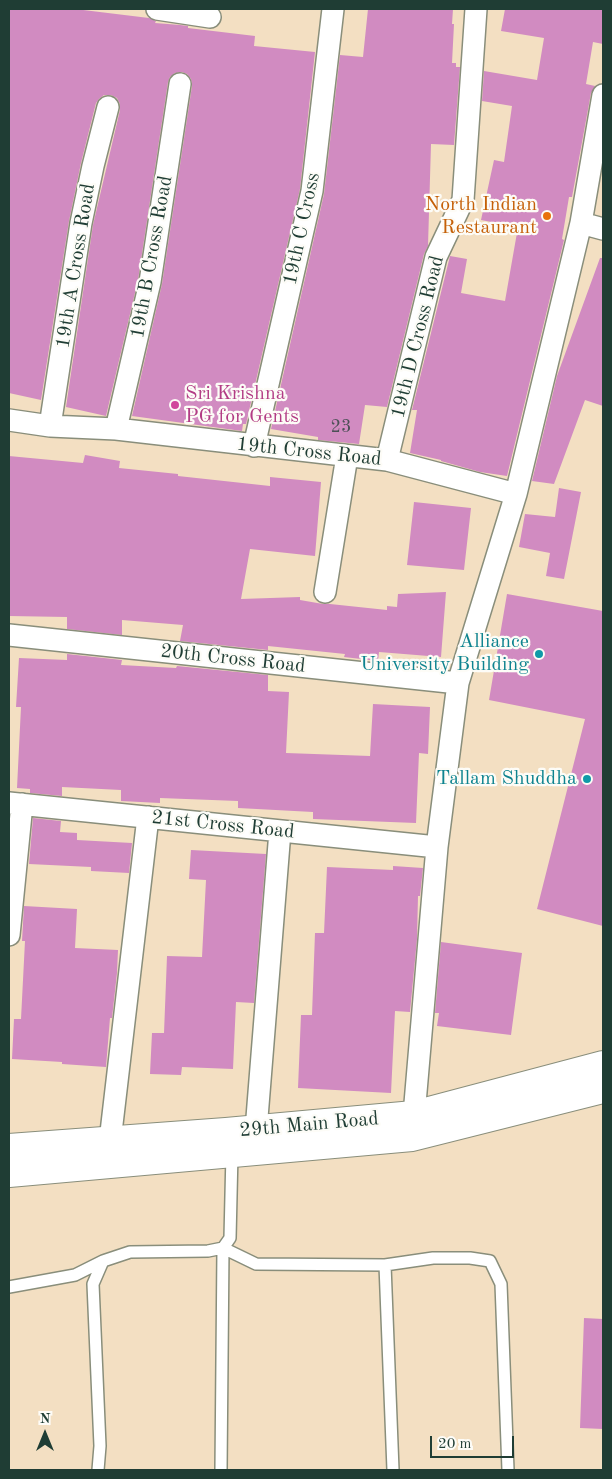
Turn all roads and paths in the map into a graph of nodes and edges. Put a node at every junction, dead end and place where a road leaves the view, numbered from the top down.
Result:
1 (157, 9) edge
2 (334, 9) edge
3 (476, 9) edge
4 (210, 17) dead end
5 (180, 84) dead end
6 (603, 95) edge
7 (108, 107) dead end
8 (581, 222) junction
9 (603, 229) edge
10 (9, 420) edge
11 (50, 426) junction
12 (116, 429) junction
13 (254, 446) junction
14 (347, 456) junction
15 (387, 460) junction
16 (516, 494) junction
17 (325, 592) dead end
18 (9, 635) edge
19 (458, 683) junction
20 (15, 804) edge
21 (148, 817) junction
22 (280, 831) junction
23 (437, 847) junction
24 (9, 935) edge
25 (603, 1065) edge
26 (603, 1089) edge
27 (414, 1115) junction
28 (256, 1130) junction
29 (110, 1141) junction
30 (9, 1148) edge
31 (232, 1153) junction
32 (9, 1173) edge
33 (223, 1248) junction
34 (103, 1261) junction
35 (385, 1265) junction
36 (9, 1287) edge
37 (98, 1470) edge
38 (221, 1470) edge
39 (393, 1470) edge
40 (508, 1470) edge

1 - 4 street
2 - 13 street, 19th C Cross
3 - 15 street, 19th D Cross Road
5 - 12 street, 19th B Cross Road
6 - 8 street
7 - 11 street, 19th A Cross Road
8 - 9 street
8 - 16 street
10 - 11 street, 19th Cross Road
11 - 12 street, 19th Cross Road
12 - 13 street, 19th Cross Road
13 - 14 street, 19th Cross Road
14 - 15 street, 19th Cross Road
14 - 17 street
15 - 16 street, 19th Cross Road
16 - 19 street
18 - 19 street, 20th Cross Road
19 - 23 street
20 - 21 street, 21st Cross Road
20 - 24 street
21 - 22 street, 21st Cross Road
21 - 29 street
22 - 23 street, 21st Cross Road
22 - 28 street
23 - 27 street
25 - 27 main road, 29th Main Road
26 - 31 main road, 29th Main Road
27 - 28 main road, 29th Main Road
28 - 29 main road, 29th Main Road
29 - 30 main road, 29th Main Road
31 - 32 main road, 29th Main Road
31 - 33 lane
33 - 34 lane
33 - 35 lane
33 - 38 lane
34 - 36 lane
34 - 37 lane
35 - 39 lane
35 - 40 lane

